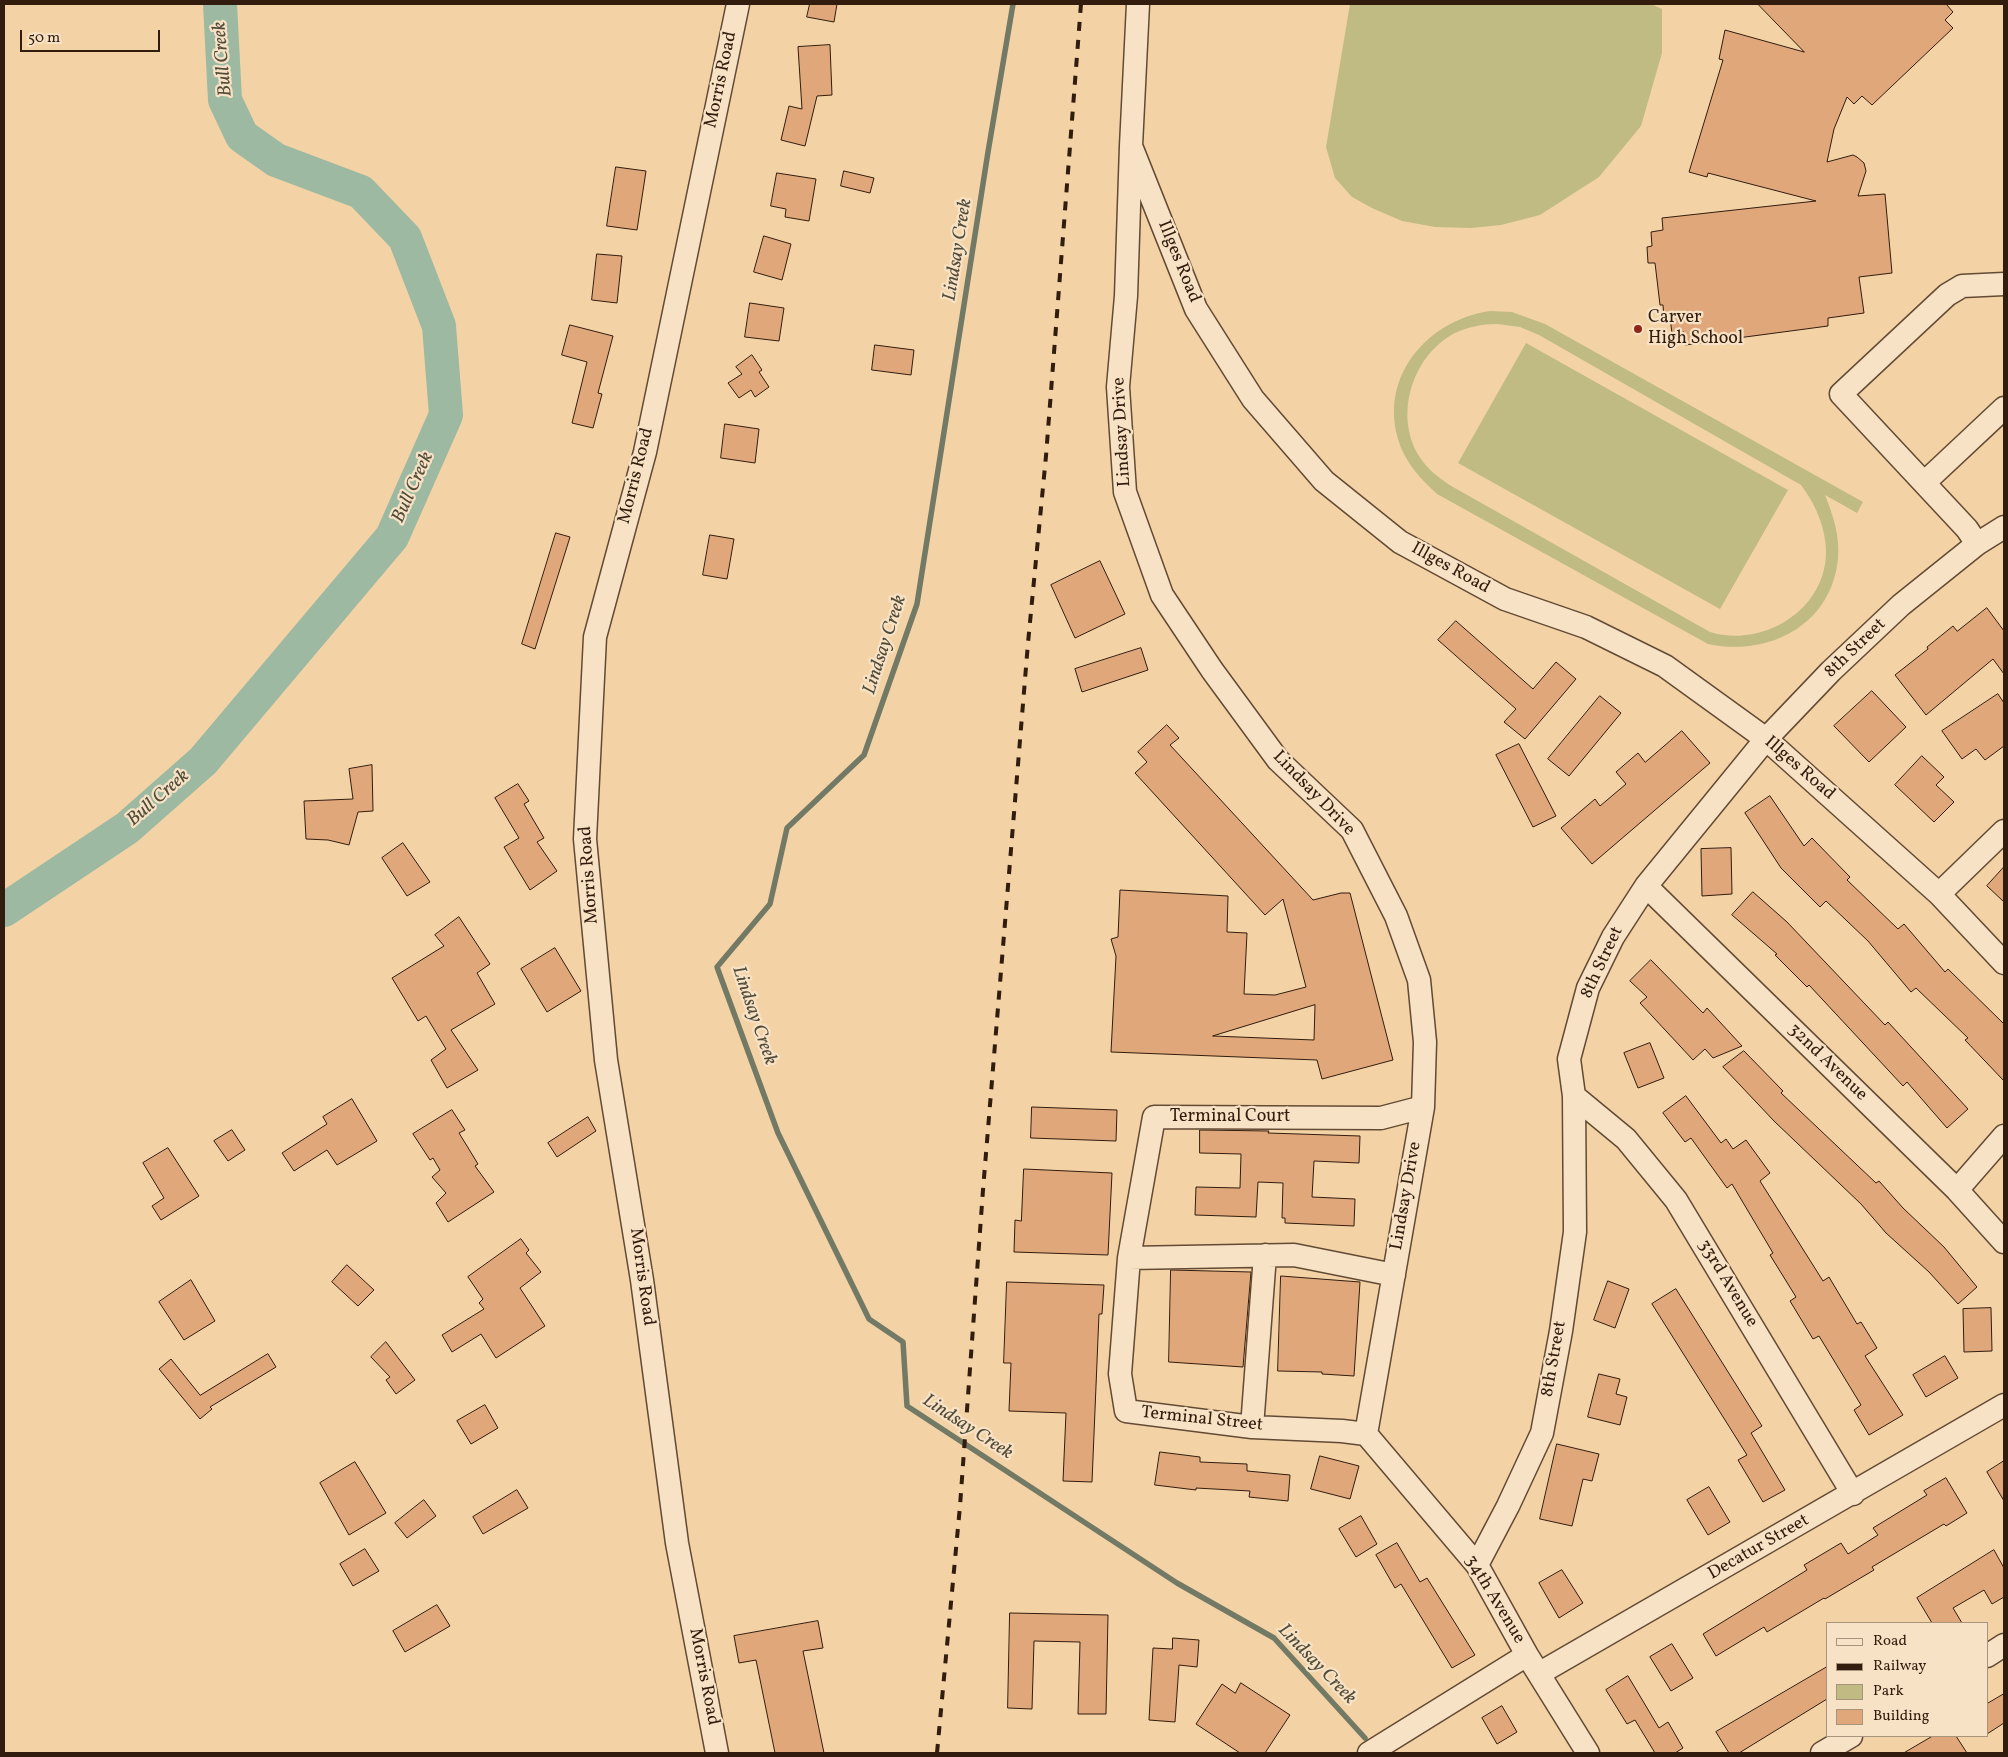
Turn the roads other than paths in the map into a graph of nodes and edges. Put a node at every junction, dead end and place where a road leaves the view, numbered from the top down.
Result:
1 (738, 4) edge
2 (1138, 4) edge
3 (1131, 146) junction
4 (2004, 284) edge
5 (2004, 408) edge
6 (1924, 483) junction
7 (2004, 528) edge
8 (1977, 544) junction
9 (1766, 739) junction
10 (2004, 832) edge
11 (1646, 886) junction
12 (1939, 894) junction
13 (2004, 963) edge
14 (1574, 1096) junction
15 (1423, 1106) junction
16 (2004, 1136) edge
17 (1957, 1190) junction
18 (2004, 1242) edge
19 (1265, 1255) junction
20 (1129, 1258) junction
21 (1394, 1275) junction
22 (1124, 1323) joint
23 (2004, 1405) edge
24 (1252, 1427) junction
25 (1366, 1434) junction
26 (1853, 1494) junction
27 (1477, 1565) junction
28 (2004, 1646) edge
29 (1988, 1655) edge
30 (1534, 1664) junction
31 (1849, 1737) edge
32 (717, 1753) edge
33 (1369, 1753) edge
34 (1588, 1753) edge
35 (1822, 1753) edge

1 - 32 street, Morris Road
2 - 3 street, Illges Road
3 - 9 street, Illges Road
3 - 15 street, Lindsay Drive
4 - 6 street
5 - 6 street
6 - 8 street
7 - 8 street, 8th Street
8 - 9 street, 8th Street
9 - 11 street, 8th Street
9 - 12 street, Illges Road
10 - 12 street
11 - 14 street, 8th Street
11 - 17 street, 32nd Avenue
12 - 13 street, Illges Road
14 - 26 street, 33rd Avenue
14 - 27 street, 8th Street
15 - 20 street, Terminal Court
15 - 21 street, Lindsay Drive
16 - 17 street
17 - 18 street, 32nd Avenue
19 - 20 street
19 - 21 street
19 - 24 street
20 - 22 street, Terminal Court
21 - 25 street, Lindsay Drive
22 - 24 street, Terminal Street
23 - 26 street, Decatur Street
24 - 25 street, Terminal Street
25 - 27 street, 34th Avenue
26 - 30 street, Decatur Street
27 - 30 street, 34th Avenue
28 - 29 street
30 - 33 street, Decatur Street
30 - 34 street, 34th Avenue
31 - 35 street

